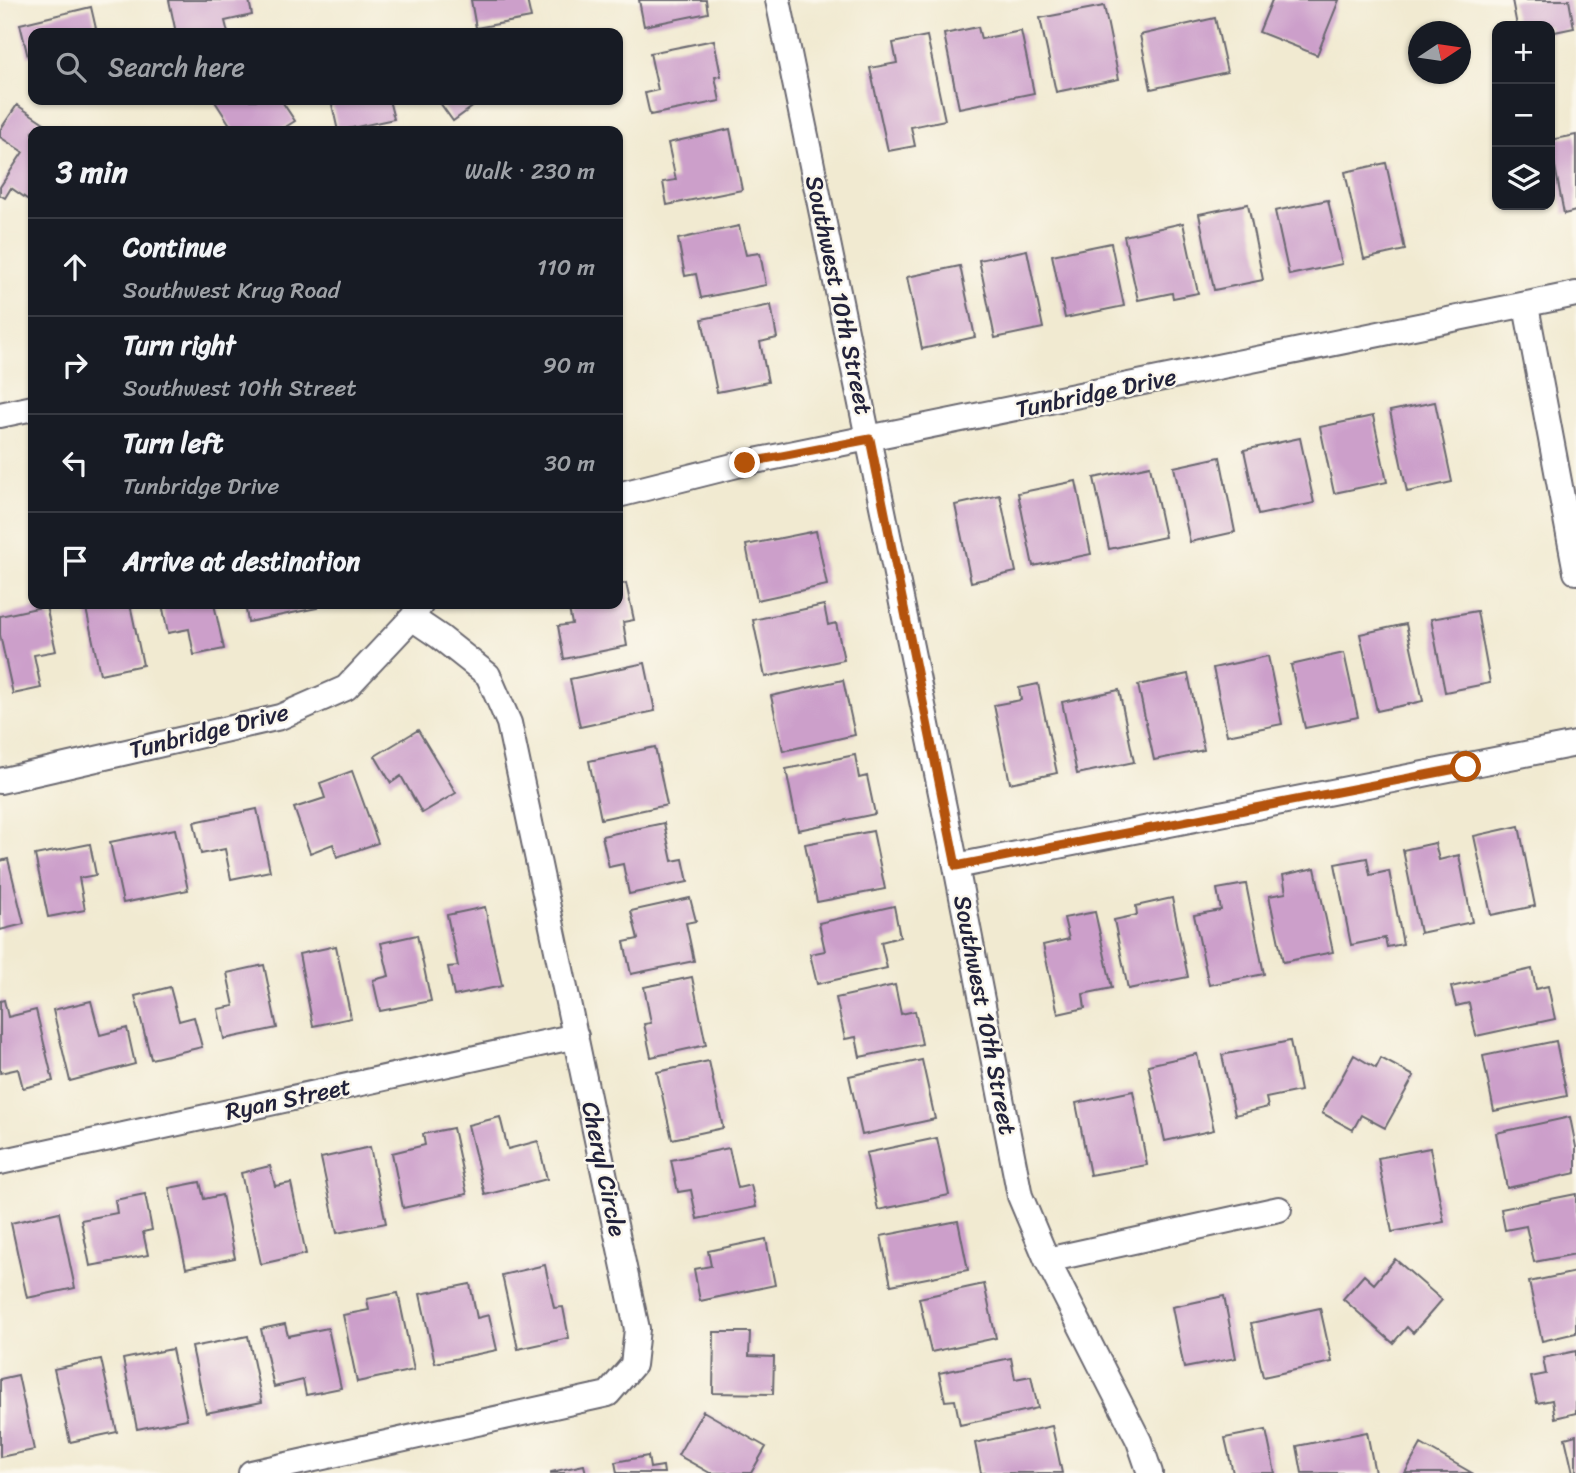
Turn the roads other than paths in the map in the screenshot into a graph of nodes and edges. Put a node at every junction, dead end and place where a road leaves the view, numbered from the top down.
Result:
1 (783, 1) edge
2 (1576, 294) edge
3 (1526, 306) junction
4 (28, 409) edge
5 (0, 415) edge
6 (870, 439) junction
7 (623, 494) edge
8 (1576, 572) edge
9 (417, 611) edge
10 (1576, 744) edge
11 (0, 781) edge
12 (956, 866) junction
13 (576, 1036) junction
14 (0, 1162) edge
15 (1279, 1209) dead end
16 (1047, 1260) junction
17 (251, 1473) edge
18 (1150, 1473) edge

1 - 6 street, Southwest 10th Street
2 - 3 street, Tunbridge Drive
3 - 6 street, Tunbridge Drive
3 - 8 street
4 - 5 street
6 - 7 street, Tunbridge Drive
6 - 12 street, Southwest 10th Street
9 - 11 street, Tunbridge Drive
9 - 13 street, Cheryl Circle
10 - 12 street
12 - 16 street, Southwest 10th Street
13 - 14 street, Ryan Street
13 - 17 street, Cheryl Circle
15 - 16 street
16 - 18 street, Southwest 10th Street

